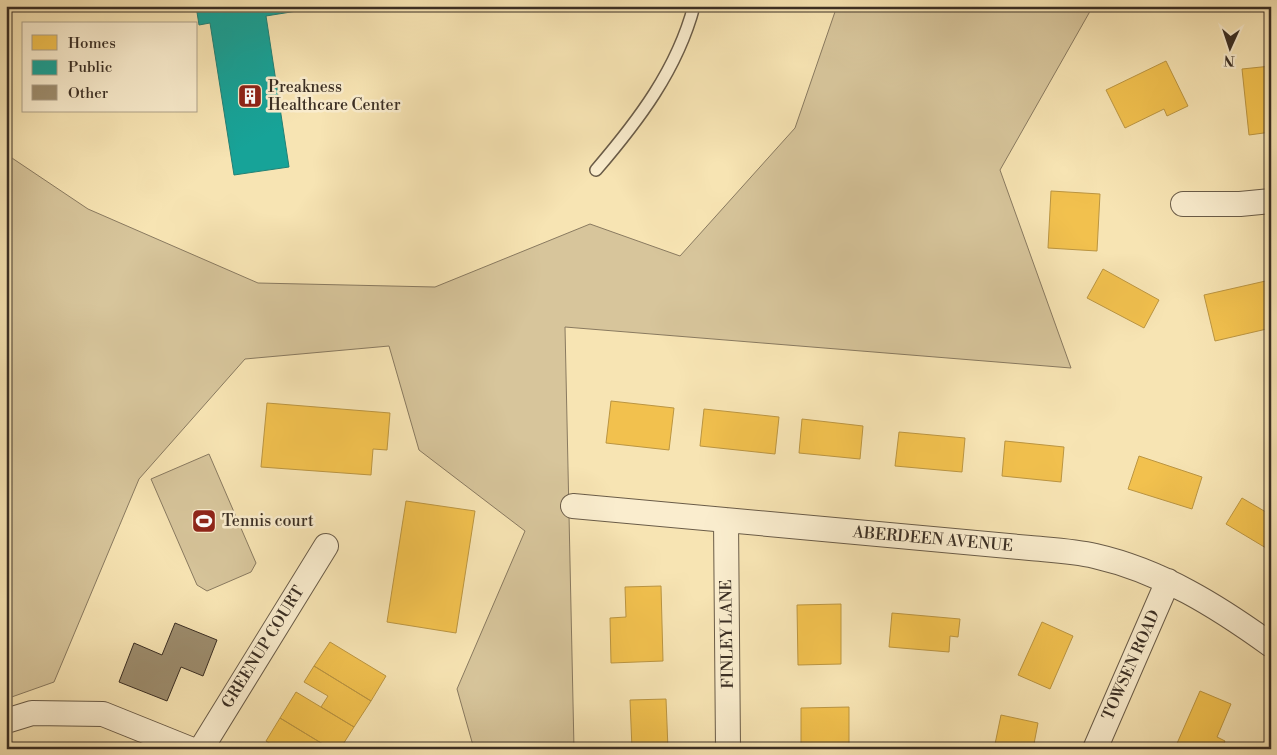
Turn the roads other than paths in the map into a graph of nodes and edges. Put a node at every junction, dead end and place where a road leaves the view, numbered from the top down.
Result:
1 (694, 6) edge
2 (596, 170) dead end
3 (1271, 201) edge
4 (1183, 204) dead end
5 (573, 506) dead end
6 (726, 520) junction
7 (326, 546) dead end
8 (1168, 581) junction
9 (1271, 645) edge
10 (6, 721) edge
11 (190, 749) edge
12 (201, 749) edge
13 (728, 749) edge
14 (1095, 749) edge

1 - 2 lane
3 - 4 street
5 - 6 street, ABERDEEN AVENUE
6 - 8 street, ABERDEEN AVENUE
6 - 13 street, FINLEY LANE
7 - 12 street, GREENUP COURT
8 - 9 street, ABERDEEN AVENUE
8 - 14 street, TOWSEN ROAD
10 - 11 street

